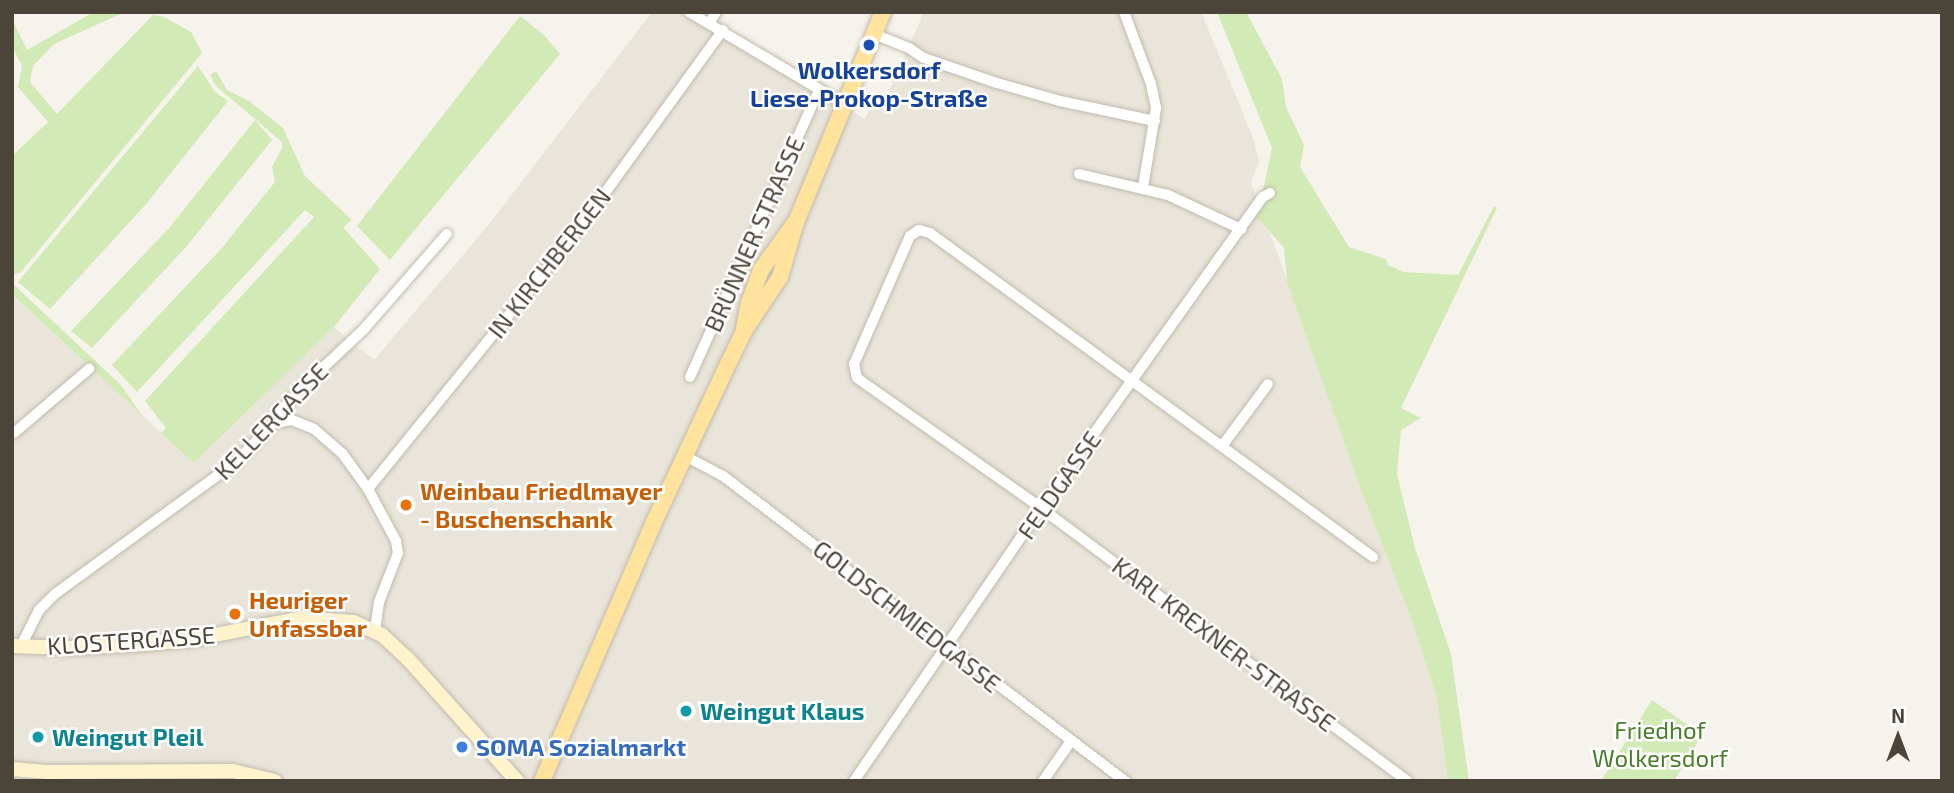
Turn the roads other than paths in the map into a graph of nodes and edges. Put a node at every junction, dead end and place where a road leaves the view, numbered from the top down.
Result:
1 (690, 12) edge
2 (716, 12) edge
3 (883, 12) edge
4 (1124, 12) edge
5 (710, 22) junction
6 (723, 30) junction
7 (874, 34) junction
8 (819, 90) junction
9 (844, 104) junction
10 (1155, 121) junction
11 (1079, 174) dead end
12 (1143, 187) junction
13 (1270, 193) dead end
14 (1241, 229) junction
15 (447, 234) dead end
16 (89, 369) dead end
17 (690, 377) dead end
18 (1133, 381) junction
19 (1268, 384) dead end
20 (274, 424) junction
21 (13, 432) edge
22 (1222, 446) junction
23 (685, 456) junction
24 (368, 489) junction
25 (1041, 508) junction
26 (1373, 557) dead end
27 (375, 631) junction
28 (17, 646) edge
29 (948, 646) junction
30 (1071, 741) junction
31 (12, 769) edge
32 (275, 781) edge
33 (517, 781) edge
34 (542, 781) edge
35 (854, 781) edge
36 (1043, 781) edge
37 (1125, 781) edge
38 (1407, 781) edge

1 - 5 street
2 - 5 street
3 - 7 main road, BRÜNNER STRASSE
4 - 10 street
5 - 6 street
6 - 8 street
6 - 24 street, IN KIRCHBERGEN
7 - 9 main road, BRÜNNER STRASSE
7 - 10 street
8 - 9 street
8 - 17 street, BRÜNNER STRASSE
9 - 23 main road, BRÜNNER STRASSE
10 - 12 street
11 - 12 street
12 - 14 street
13 - 14 street, FELDGASSE
14 - 18 street, FELDGASSE
15 - 20 street, KELLERGASSE
16 - 21 street
18 - 22 street
18 - 25 street, FELDGASSE
18 - 25 street, KARL KREXNER-STRASSE
19 - 22 street
20 - 24 street
20 - 28 street, KELLERGASSE
22 - 26 street
23 - 29 street, GOLDSCHMIEDGASSE
23 - 34 main road, BRÜNNER STRASSE
24 - 27 street
25 - 29 street, FELDGASSE
25 - 38 street, KARL KREXNER-STRASSE
27 - 28 street, KLOSTERGASSE
27 - 33 street, KLOSTERGASSE
29 - 30 street, GOLDSCHMIEDGASSE
29 - 35 street, FELDGASSE
30 - 36 street
30 - 37 street, GOLDSCHMIEDGASSE
31 - 32 street

